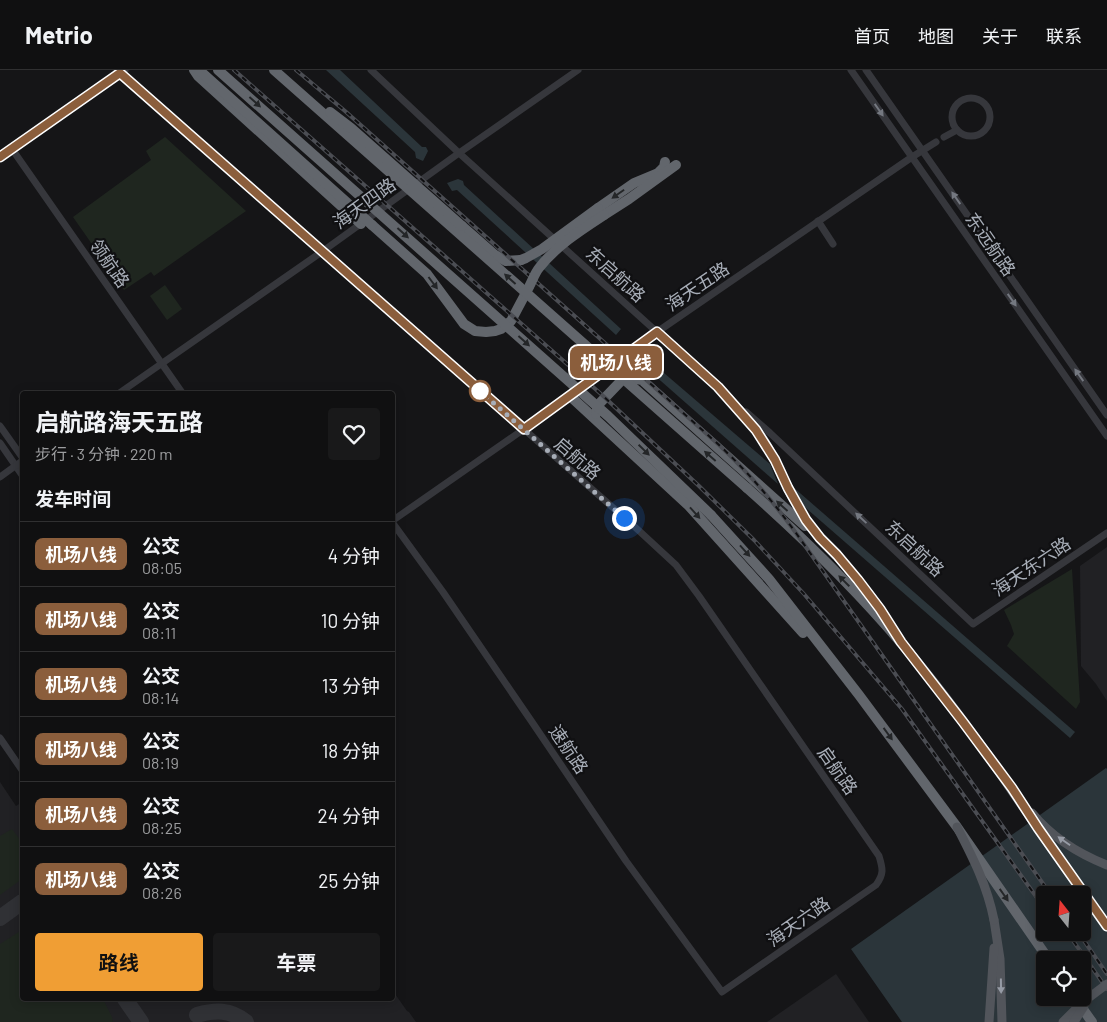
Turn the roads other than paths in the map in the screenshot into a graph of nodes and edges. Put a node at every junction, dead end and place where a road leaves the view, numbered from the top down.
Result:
1 (194, 70) edge
2 (199, 70) edge
3 (218, 70) edge
4 (274, 70) edge
5 (370, 70) edge
6 (578, 70) edge
7 (851, 70) edge
8 (866, 70) edge
9 (120, 71) edge
10 (290, 84) junction
11 (956, 130) junction
12 (944, 137) dead end
13 (936, 142) dead end
14 (12, 149) junction
15 (923, 150) junction
16 (459, 153) junction
17 (0, 157) edge
18 (912, 157) junction
19 (665, 162) dead end
20 (676, 165) dead end
21 (601, 212) junction
22 (818, 222) junction
23 (362, 224) junction
24 (833, 244) dead end
25 (323, 252) junction
26 (657, 332) junction
27 (162, 364) junction
28 (718, 387) junction
29 (122, 391) edge
30 (181, 391) edge
31 (570, 396) junction
32 (1107, 415) edge
33 (602, 425) junction
34 (0, 426) edge
35 (524, 429) junction
36 (1107, 436) edge
37 (0, 443) edge
38 (20, 456) edge
39 (20, 461) edge
40 (16, 466) junction
41 (20, 472) edge
42 (0, 477) edge
43 (395, 520) edge
44 (395, 526) edge
45 (1107, 533) edge
46 (820, 538) junction
47 (973, 624) joint
48 (901, 642) junction
49 (859, 695) junction
50 (0, 738) edge
51 (20, 767) edge
52 (1012, 788) junction
53 (956, 826) junction
54 (1107, 865) edge
55 (883, 869) joint
56 (994, 920) junction
57 (1107, 926) edge
58 (1043, 951) edge
59 (1107, 984) edge
60 (722, 992) joint
61 (1096, 993) junction
62 (1081, 1006) edge
63 (989, 1022) edge
64 (1002, 1022) edge
65 (1063, 1022) edge
66 (1074, 1022) edge
67 (1092, 1022) edge

1 - 23 highway
2 -> 21 highway, bridge
3 -> 49 highway, bridge
4 - 10 highway, bridge
5 - 16 street, 东启航路
6 - 16 street, 海天四路
7 -> 18 street, 东远航路
8 - 15 street, 东远航路
9 - 14 street
9 - 25 street, 启航路
10 - 21 highway, bridge
48 -> 10 highway, bridge
11 - 11 street
11 - 12 street
13 - 15 street
14 - 17 street
14 - 27 street, 领航路
15 - 18 street, 海天五路
32 -> 15 street, 东远航路
16 - 23 street, 海天四路
16 - 26 street, 东启航路
18 - 22 street, 海天五路
18 -> 36 street, 东远航路
19 -> 21 highway
20 - 21 highway
22 - 24 street
22 - 26 street, 海天五路
23 - 25 street, 海天四路
25 - 27 street, 海天四路
25 - 35 street, 启航路
26 - 28 street, 东启航路
26 - 31 street, 海天五路
27 - 29 street, 海天四路
27 - 30 street, 领航路
28 - 46 highway
47 -> 28 street, 东启航路
31 - 33 highway
31 - 35 street, 海天五路
46 -> 33 highway
33 -> 49 highway
34 - 38 street
35 - 43 street, 海天五路
35 - 55 street, 启航路
37 - 40 street
39 - 40 street
40 - 41 street
40 - 42 street
44 - 60 street, 速航路
45 - 47 street, 海天东六路
46 - 48 highway
48 - 52 highway
49 -> 53 highway
50 - 51 street
54 -> 52 main road
52 - 57 highway
53 - 56 main road, bridge
53 -> 58 highway, bridge
55 - 60 street, 海天六路
56 - 63 main road
56 -> 64 main road
59 - 61 main road, bridge
61 - 65 main road, bridge
61 - 66 main road, bridge
62 - 67 highway

